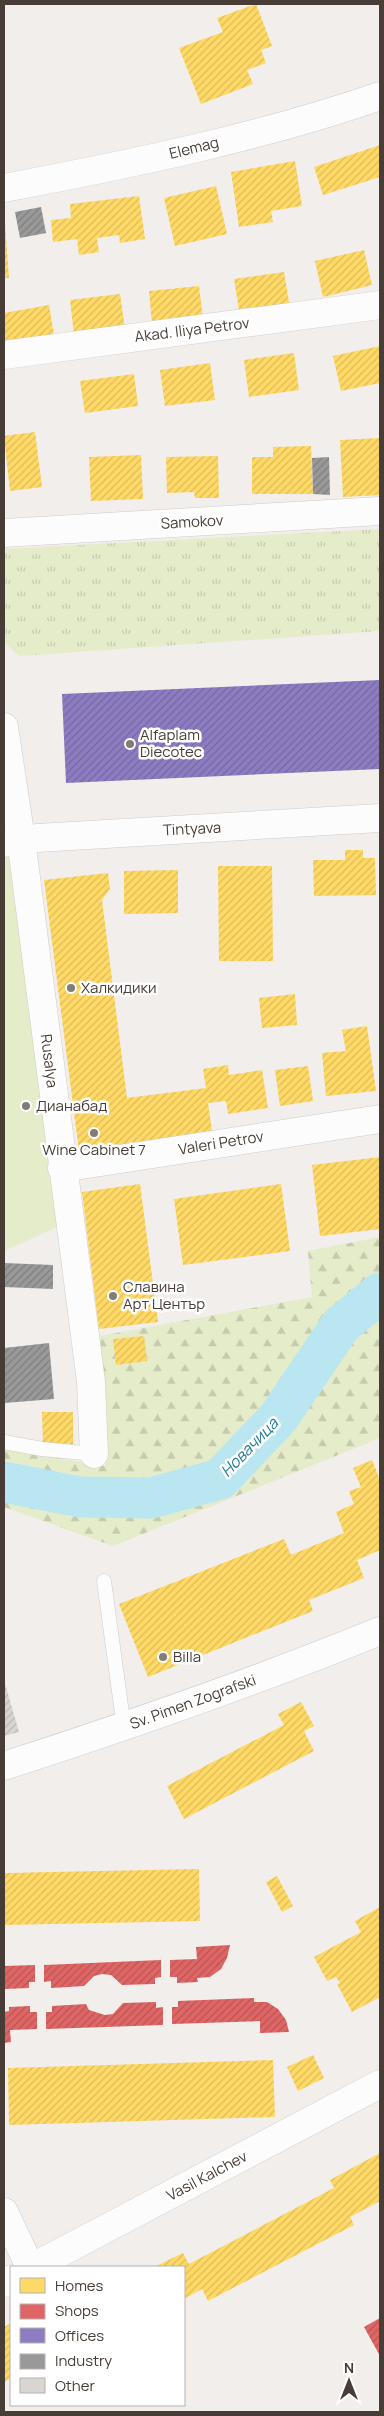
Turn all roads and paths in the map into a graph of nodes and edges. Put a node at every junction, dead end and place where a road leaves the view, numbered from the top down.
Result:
1 (380, 96) edge
2 (4, 188) edge
3 (380, 305) edge
4 (4, 355) edge
5 (380, 511) edge
6 (4, 533) edge
7 (4, 727) edge
8 (380, 818) edge
9 (12, 841) edge
10 (380, 1119) edge
11 (62, 1168) junction
12 (4, 1442) edge
13 (94, 1454) joint
14 (104, 1581) dead end
15 (380, 1631) edge
16 (124, 1728) junction
17 (4, 1766) edge
18 (380, 2084) edge
19 (4, 2212) edge
20 (31, 2266) edge
21 (34, 2266) edge

1 - 2 street, Elemag
3 - 4 street, Akad. Iliya Petrov
5 - 6 street, Samokov
7 - 9 street, Rusalya
8 - 9 street, Tintyava
9 - 11 street, Rusalya
10 - 11 street, Valeri Petrov
11 - 13 street, Rusalya
12 - 13 lane
14 - 16 lane
15 - 16 street, Sv. Pimen Zografski
16 - 17 street, Sv. Pimen Zografski
18 - 21 street, Vasil Kalchev
19 - 20 street

